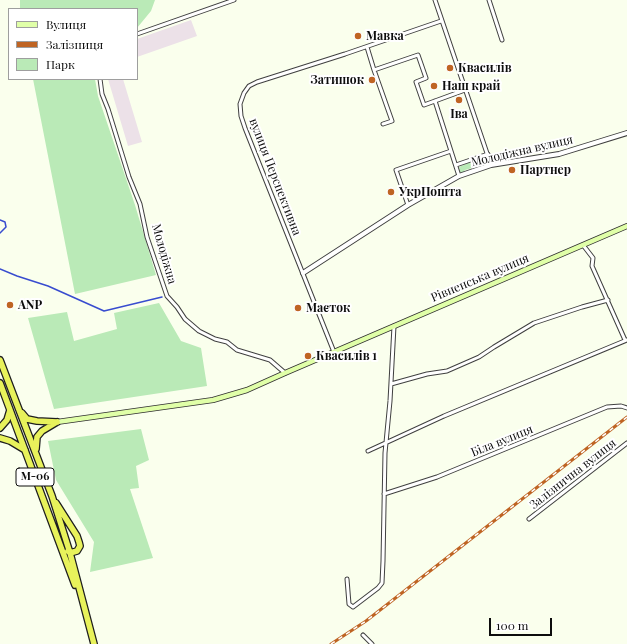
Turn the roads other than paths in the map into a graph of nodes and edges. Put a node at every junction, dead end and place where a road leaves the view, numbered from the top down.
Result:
1 (234, 0) edge
2 (435, 0) edge
3 (489, 0) edge
4 (441, 21) junction
5 (138, 34) edge
6 (502, 40) dead end
7 (367, 47) junction
8 (374, 70) junction
9 (100, 80) edge
10 (465, 90) junction
11 (435, 101) junction
12 (383, 124) dead end
13 (627, 133) edge
14 (451, 151) junction
15 (488, 154) junction
16 (456, 165) junction
17 (491, 165) junction
18 (459, 176) junction
19 (408, 205) junction
20 (627, 226) edge
21 (583, 245) junction
22 (302, 273) junction
23 (608, 300) junction
24 (394, 326) junction
25 (626, 340) edge
26 (334, 352) junction
27 (0, 360) edge
28 (285, 373) junction
29 (0, 383) edge
30 (391, 384) junction
31 (16, 400) junction
32 (627, 408) edge
33 (10, 410) junction
34 (57, 422) junction
35 (0, 428) edge
36 (0, 438) edge
37 (386, 443) junction
38 (627, 443) edge
39 (25, 450) junction
40 (368, 451) dead end
41 (36, 455) junction
42 (384, 494) junction
43 (52, 496) junction
44 (529, 519) dead end
45 (60, 544) junction
46 (70, 553) junction
47 (346, 580) dead end
48 (88, 619) junction
49 (363, 635) dead end
50 (94, 644) edge
51 (372, 644) edge

1 - 5 street
2 - 4 street
3 - 6 street
4 - 7 street, вулиця Перспективна
4 - 10 street
7 - 8 street
7 - 22 street, вулиця Перспективна
8 - 11 street
8 - 12 street
9 - 28 street, Молодіжна
10 - 11 street
10 - 15 street
11 - 14 street
13 - 17 street, Молодіжна вулиця
14 - 16 street
14 - 19 street
15 - 16 street
15 - 17 street
16 - 18 street
17 - 18 street, Молодіжна вулиця
18 - 19 street, Молодіжна вулиця
19 - 22 street, Молодіжна вулиця
20 - 21 main road, Рівненська вулиця
21 - 23 street
21 - 24 main road, Рівненська вулиця
22 - 26 street, вулиця Перспективна
23 - 25 street
23 - 30 street
24 - 26 main road, Рівненська вулиця
24 - 30 street
25 - 37 street
26 - 28 main road, Рівненська вулиця
27 - 31 highway, М-06
28 - 34 main road, Рівненська вулиця
29 - 33 highway, М-06
30 - 37 street
31 - 34 highway
31 - 41 highway, М-06
32 - 42 street, Біла вулиця
33 - 35 highway
33 - 39 highway, М-06
34 - 41 highway
36 - 39 highway
37 - 40 street
37 - 42 street
38 - 44 street, Залізнична вулиця
39 - 45 highway, М-06
41 - 43 highway, М-06
42 - 47 street
43 - 46 highway, М-06
43 - 46 highway
45 - 46 highway
45 - 48 highway, М-06
46 - 48 highway, М-06
48 - 50 highway, М-06
49 - 51 street

